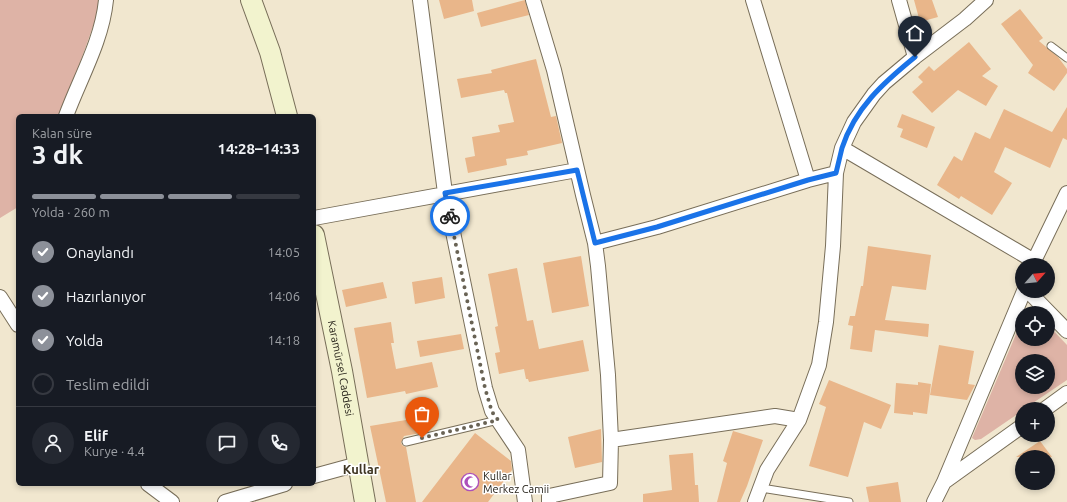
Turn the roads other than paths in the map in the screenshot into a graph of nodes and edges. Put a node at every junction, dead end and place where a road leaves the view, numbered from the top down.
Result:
1 (106, 0) edge
2 (251, 0) edge
3 (420, 0) edge
4 (534, 0) edge
5 (753, 0) edge
6 (899, 0) edge
7 (986, 0) edge
8 (1051, 46) dead end
9 (915, 57) junction
10 (1067, 58) edge
11 (67, 114) edge
12 (286, 114) edge
13 (842, 148) junction
14 (577, 170) junction
15 (836, 173) junction
16 (808, 180) junction
17 (445, 193) junction
18 (1067, 193) edge
19 (316, 218) edge
20 (595, 243) junction
21 (316, 245) edge
22 (1026, 258) edge
23 (1036, 258) edge
24 (0, 297) edge
25 (1021, 298) edge
26 (1035, 298) edge
27 (16, 322) edge
28 (1067, 331) edge
29 (1067, 393) edge
30 (1055, 402) edge
31 (498, 420) junction
32 (799, 420) junction
33 (1015, 431) edge
34 (611, 440) junction
35 (406, 442) dead end
36 (358, 464) junction
37 (316, 475) edge
38 (944, 482) junction
39 (151, 486) edge
40 (278, 486) edge
41 (761, 488) junction
42 (172, 502) edge
43 (225, 502) edge
44 (365, 502) edge
45 (526, 502) edge
46 (549, 502) edge
47 (755, 502) edge
48 (850, 502) edge
49 (934, 502) edge

1 - 11 street
2 - 12 main road
3 - 17 street
4 - 14 street
5 - 16 street
6 - 9 street
7 - 9 street
8 - 10 lane
9 - 13 street
13 - 15 street
13 - 22 street
14 - 17 street
14 - 20 street
15 - 16 street
15 - 32 street
16 - 20 street
17 - 19 street
17 - 31 street
18 - 23 street
20 - 34 street
21 - 36 main road, Karamürsel Caddesi
24 - 27 street
25 - 38 street
26 - 28 street
29 - 30 street
31 - 35 lane
31 - 45 street
32 - 34 street
32 - 41 street
33 - 38 street
34 - 46 street
36 - 37 street
36 - 44 main road, Karamürsel Caddesi
38 - 49 street
39 - 42 street
40 - 43 street
41 - 47 street
41 - 48 lane

